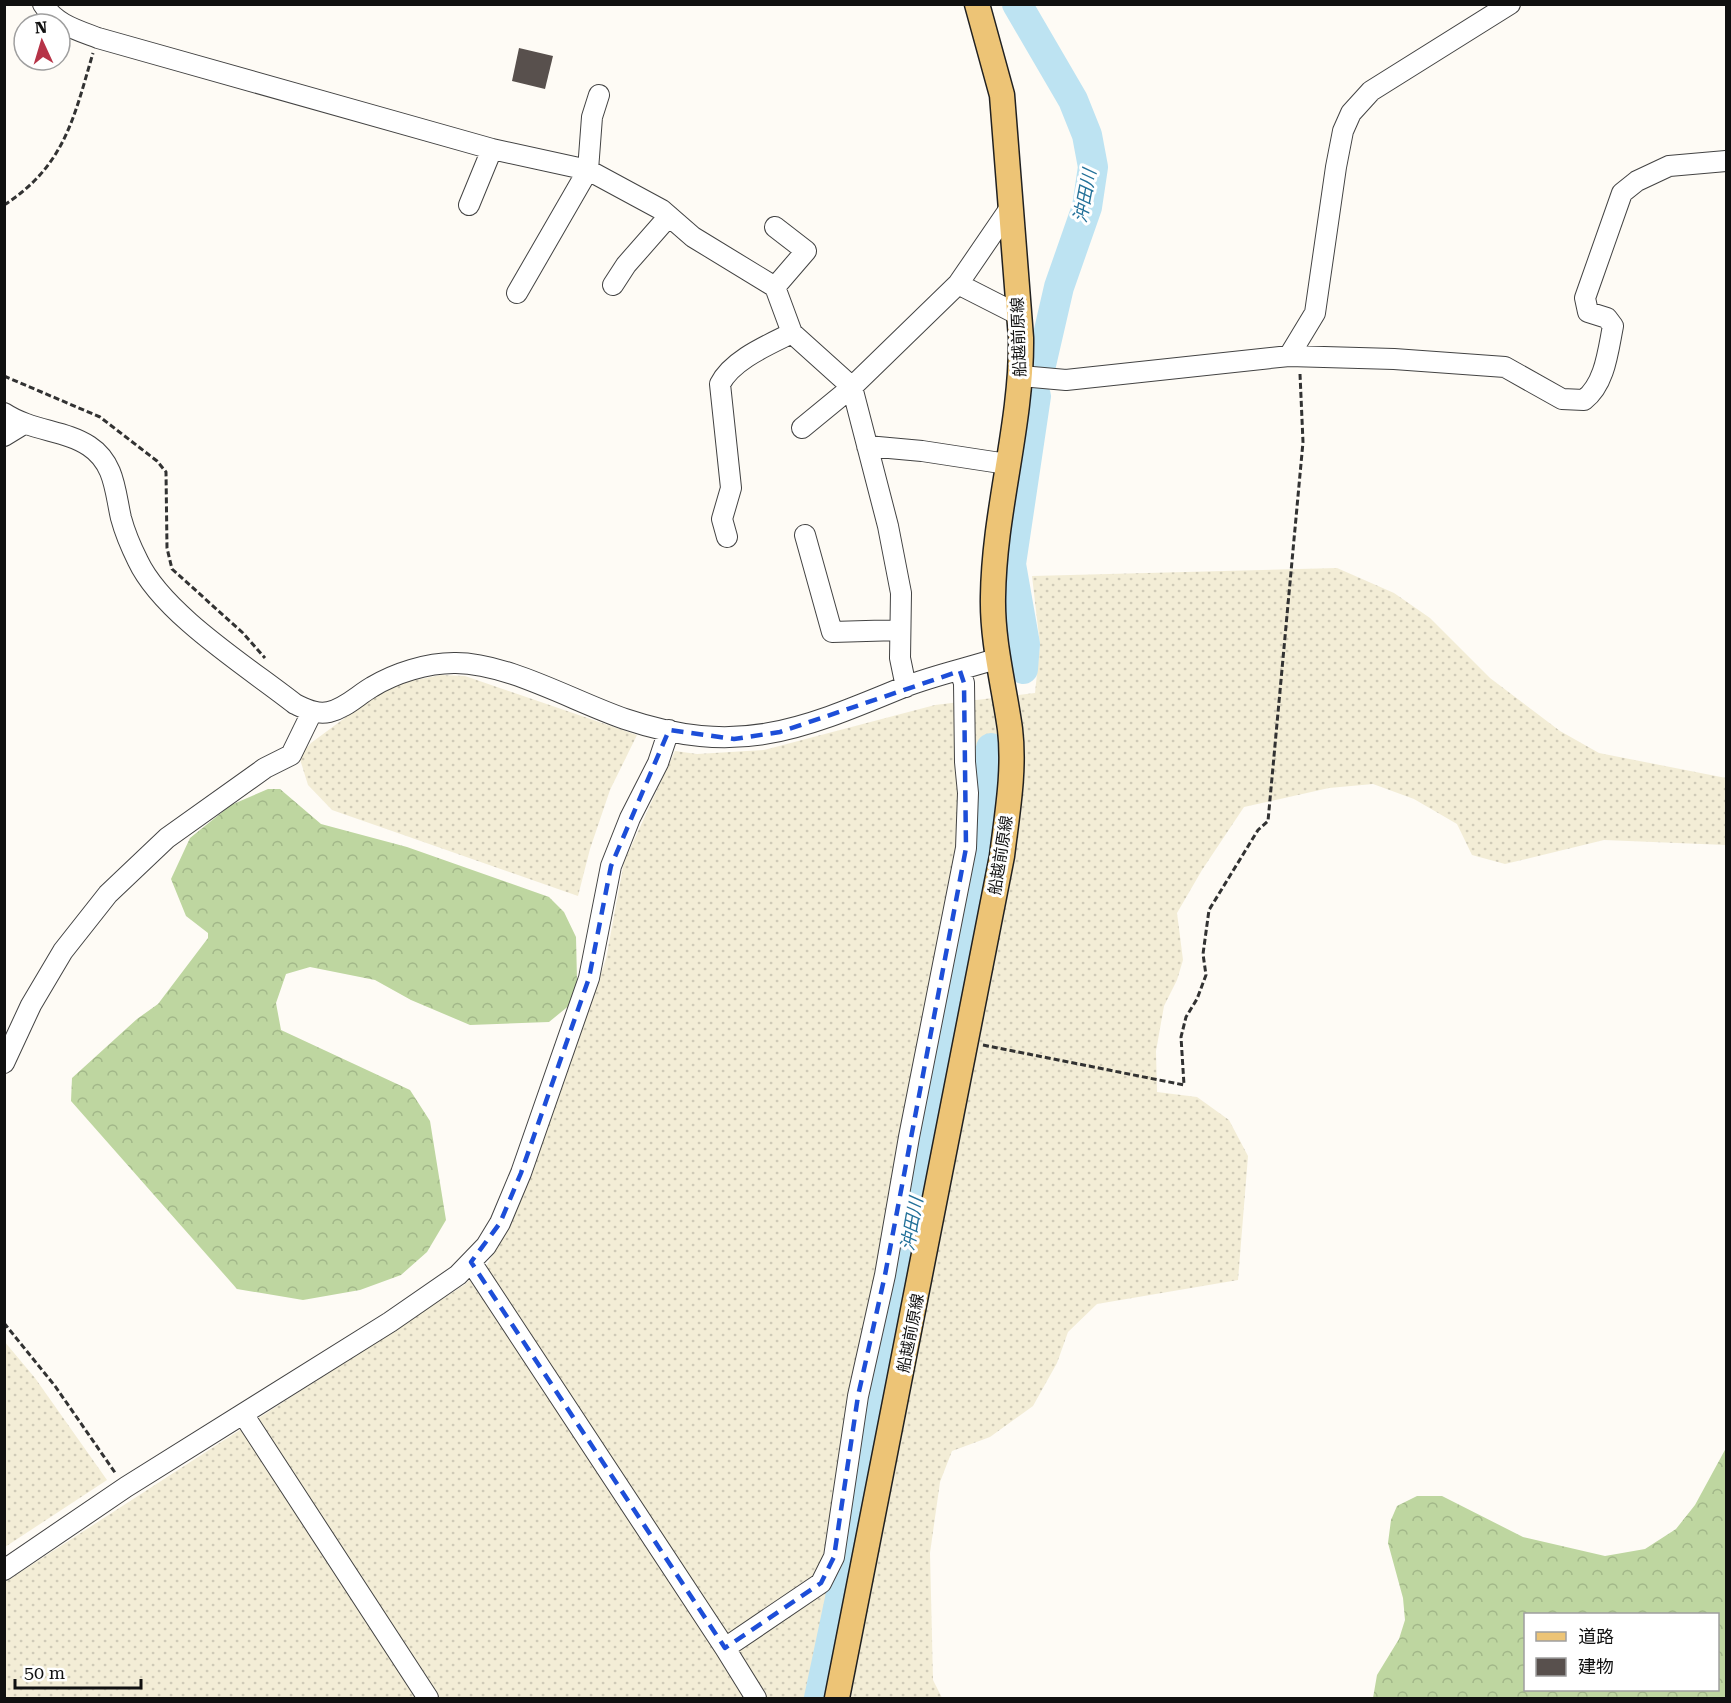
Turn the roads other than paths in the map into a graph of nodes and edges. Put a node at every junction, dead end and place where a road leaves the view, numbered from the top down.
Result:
1 (44, 4) edge
2 (977, 4) edge
3 (1510, 4) edge
4 (592, 96) dead end
5 (492, 149) junction
6 (1726, 161) edge
7 (588, 170) junction
8 (469, 205) dead end
9 (1010, 208) junction
10 (669, 216) junction
11 (775, 227) dead end
12 (958, 284) junction
13 (613, 285) dead end
14 (776, 287) junction
15 (517, 293) dead end
16 (1019, 315) junction
17 (792, 333) junction
18 (1294, 356) junction
19 (1021, 376) junction
20 (852, 387) junction
21 (4, 413) edge
22 (22, 424) junction
23 (802, 428) dead end
24 (4, 436) edge
25 (867, 446) junction
26 (1006, 464) junction
27 (805, 535) dead end
28 (727, 537) dead end
29 (900, 630) junction
30 (999, 658) junction
31 (960, 671) junction
32 (906, 687) junction
33 (312, 712) junction
34 (669, 730) junction
35 (4, 1063) edge
36 (471, 1262) junction
37 (243, 1414) junction
38 (4, 1570) edge
39 (725, 1648) junction
40 (428, 1698) edge
41 (756, 1698) edge
42 (837, 1698) edge

1 - 5 street
2 - 9 main road, 船越前原線
3 - 18 street
4 - 7 street
5 - 7 street
5 - 8 street
6 - 18 street
7 - 10 street
7 - 15 street
9 - 12 street
9 - 16 main road, 船越前原線
10 - 13 street
10 - 14 street
11 - 14 street
12 - 16 street
12 - 20 street
14 - 17 street
16 - 19 main road, 船越前原線
17 - 20 street
17 - 28 street
18 - 19 street
19 - 26 main road, 船越前原線
20 - 23 street
20 - 25 street
21 - 22 street
22 - 24 street
22 - 33 street
25 - 26 street
25 - 29 street
26 - 30 main road, 船越前原線
27 - 29 street
29 - 32 street
30 - 31 street
30 - 42 main road, 船越前原線
31 - 32 street
31 - 39 street
32 - 34 street
33 - 34 street
33 - 35 street
34 - 36 street
36 - 37 street
36 - 39 street
37 - 38 street
37 - 40 street
39 - 41 street

